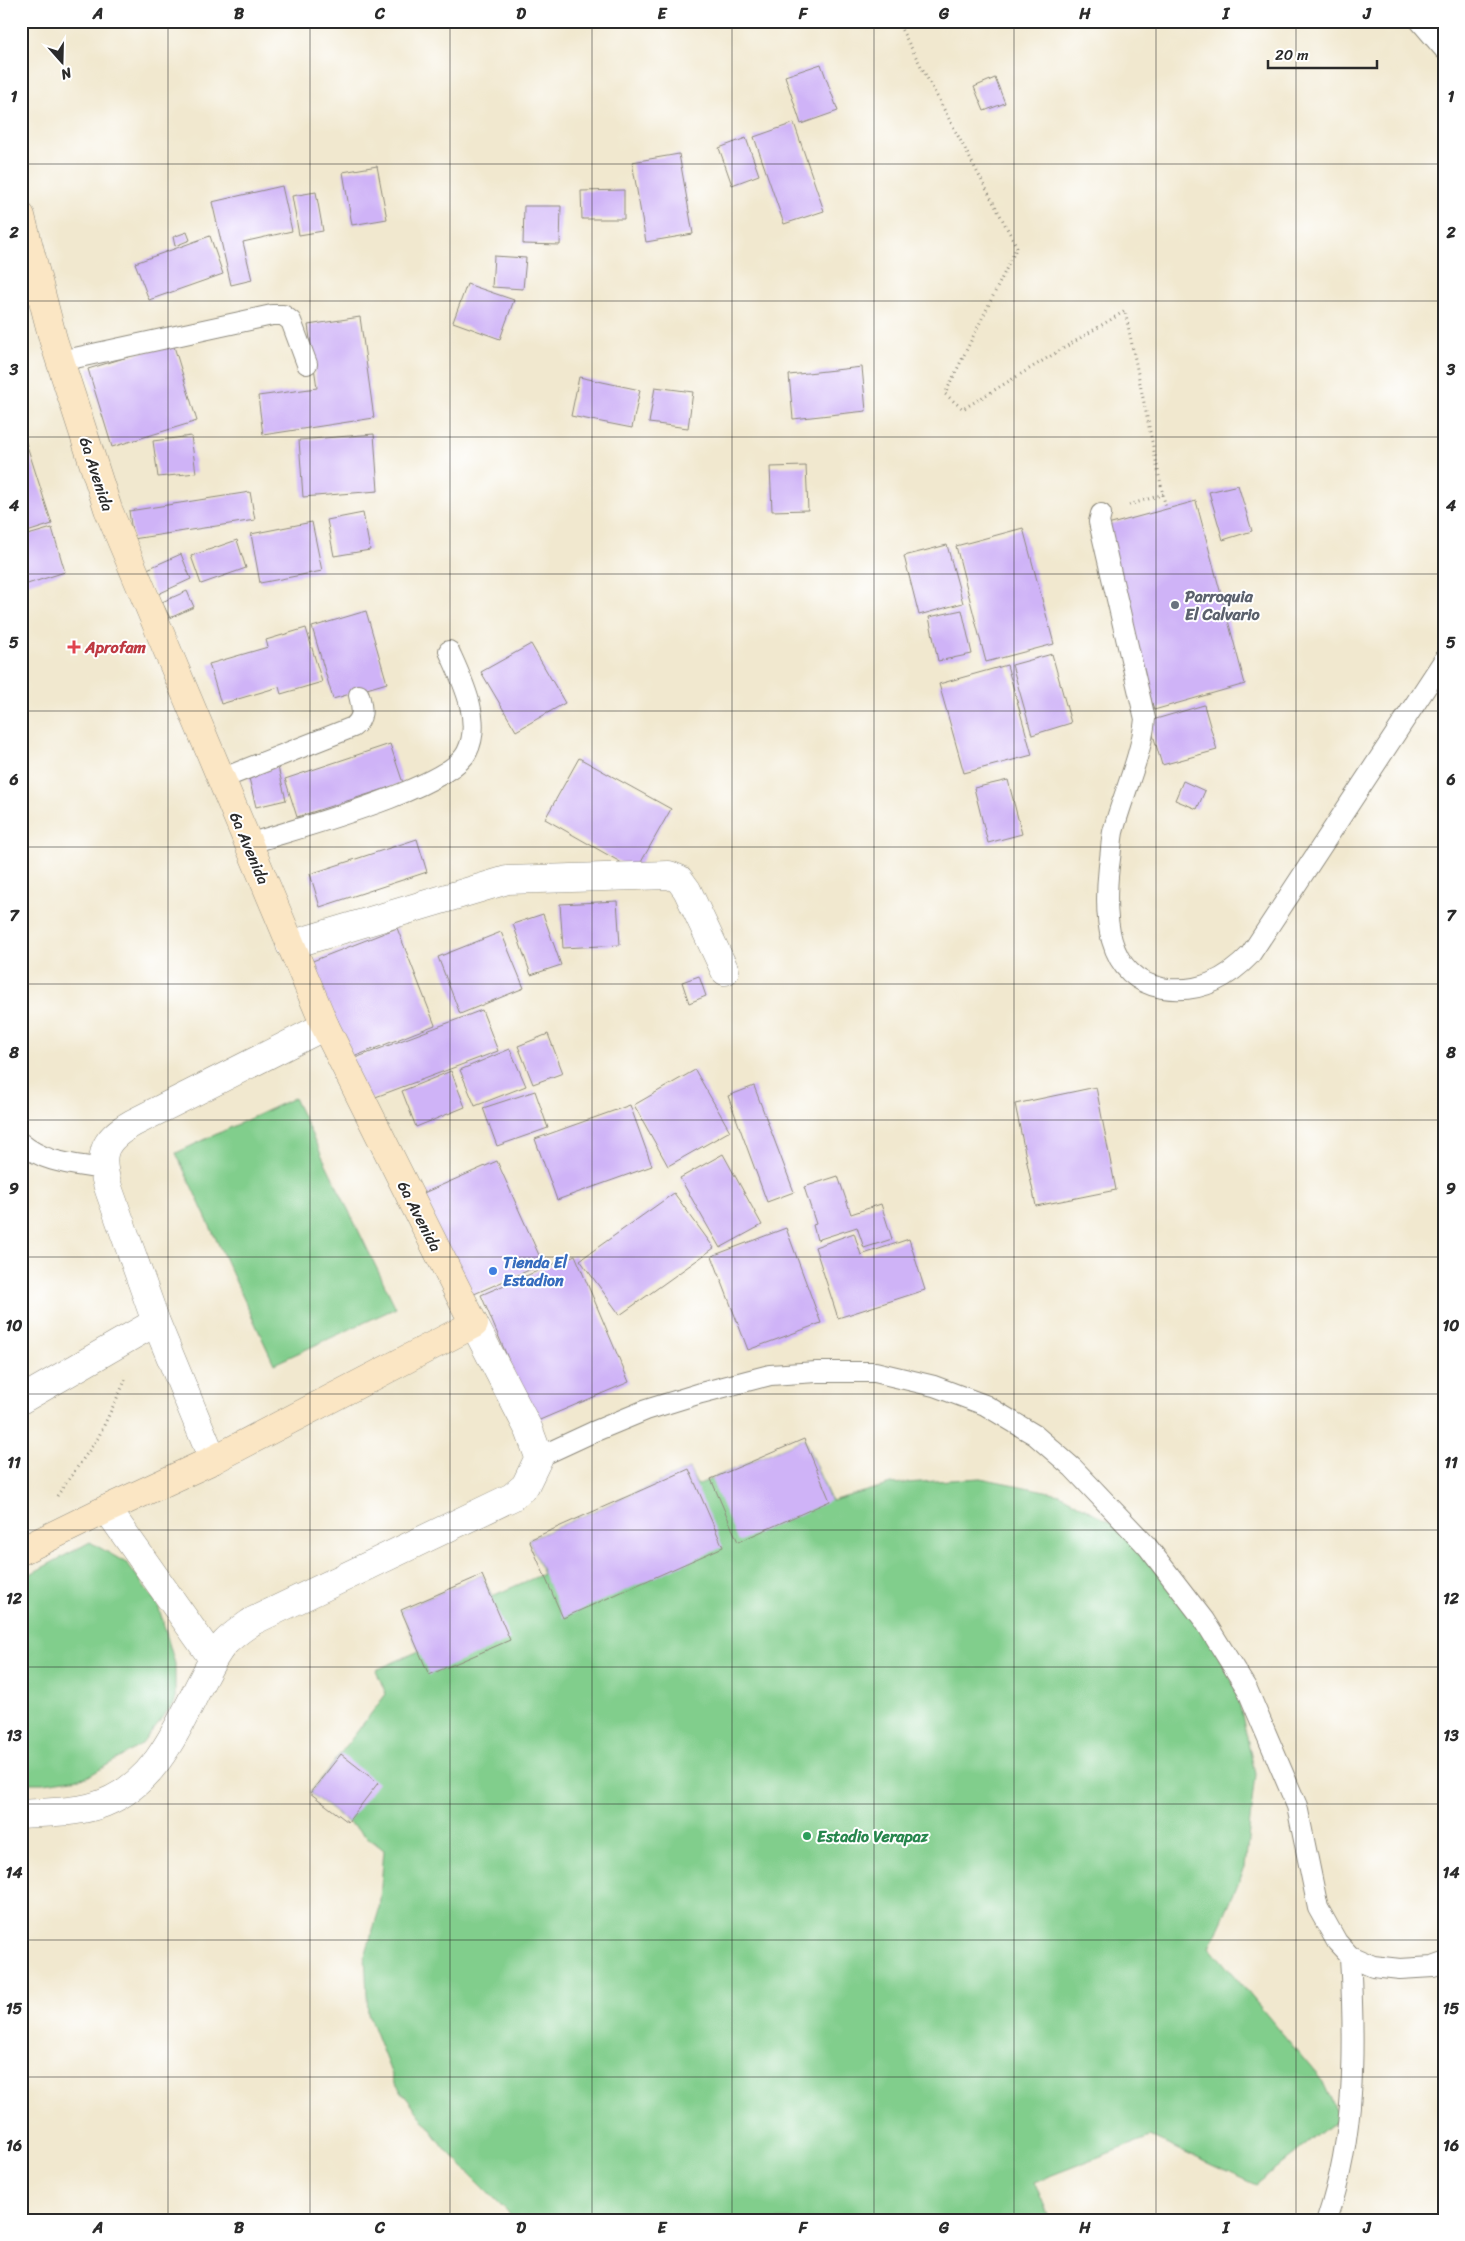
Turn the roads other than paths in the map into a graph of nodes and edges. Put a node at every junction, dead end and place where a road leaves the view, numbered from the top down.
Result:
1 (1420, 21) edge
2 (1444, 50) edge
3 (21, 216) edge
4 (60, 361) junction
5 (306, 364) dead end
6 (1101, 514) road end
7 (449, 651) dead end
8 (1444, 660) edge
9 (359, 695) dead end
10 (221, 779) junction
11 (248, 844) junction
12 (290, 945) junction
13 (725, 971) dead end
14 (325, 1026) junction
15 (21, 1143) edge
16 (102, 1169) junction
17 (156, 1322) junction
18 (474, 1324) junction
19 (21, 1400) edge
20 (539, 1457) junction
21 (213, 1460) junction
22 (107, 1509) junction
23 (21, 1551) edge
24 (213, 1660) junction
25 (21, 1814) edge
26 (1350, 1956) junction
27 (1444, 1963) edge
28 (1327, 2220) edge

1 - 2 lane
3 - 4 street, 6a Avenida
4 - 5 lane
4 - 10 street, 6a Avenida
6 - 8 lane
7 - 11 lane
9 - 10 lane
10 - 11 street, 6a Avenida
11 - 12 street, 6a Avenida
12 - 13 street
12 - 14 street, 6a Avenida
14 - 16 street
14 - 18 street, 6a Avenida
15 - 16 lane
16 - 17 street
17 - 19 street
17 - 21 street
18 - 20 street, 6a Avenida
18 - 21 street
20 - 24 street
20 - 26 lane
21 - 22 street
22 - 23 street
22 - 24 street
24 - 25 street
26 - 27 lane
26 - 28 lane

